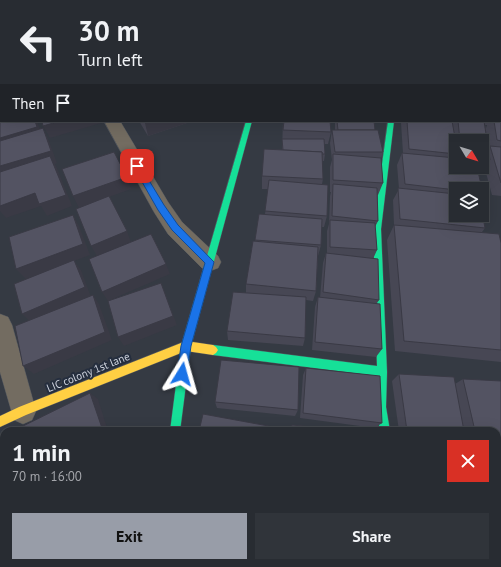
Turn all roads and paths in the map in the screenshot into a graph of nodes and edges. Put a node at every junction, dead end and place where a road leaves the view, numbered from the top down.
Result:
1 (113, 122) edge
2 (249, 122) edge
3 (391, 122) edge
4 (210, 262) junction
5 (0, 325) edge
6 (186, 346) junction
7 (382, 372) junction
8 (23, 410) junction
9 (0, 422) edge
10 (176, 427) edge
11 (384, 427) edge

1 - 4 street
2 - 4 street
3 - 7 street
4 - 6 street
5 - 8 street
6 - 7 street
6 - 8 street, LIC colony 1st lane
6 - 10 street
7 - 11 street
8 - 9 street, LIC colony 1st lane

